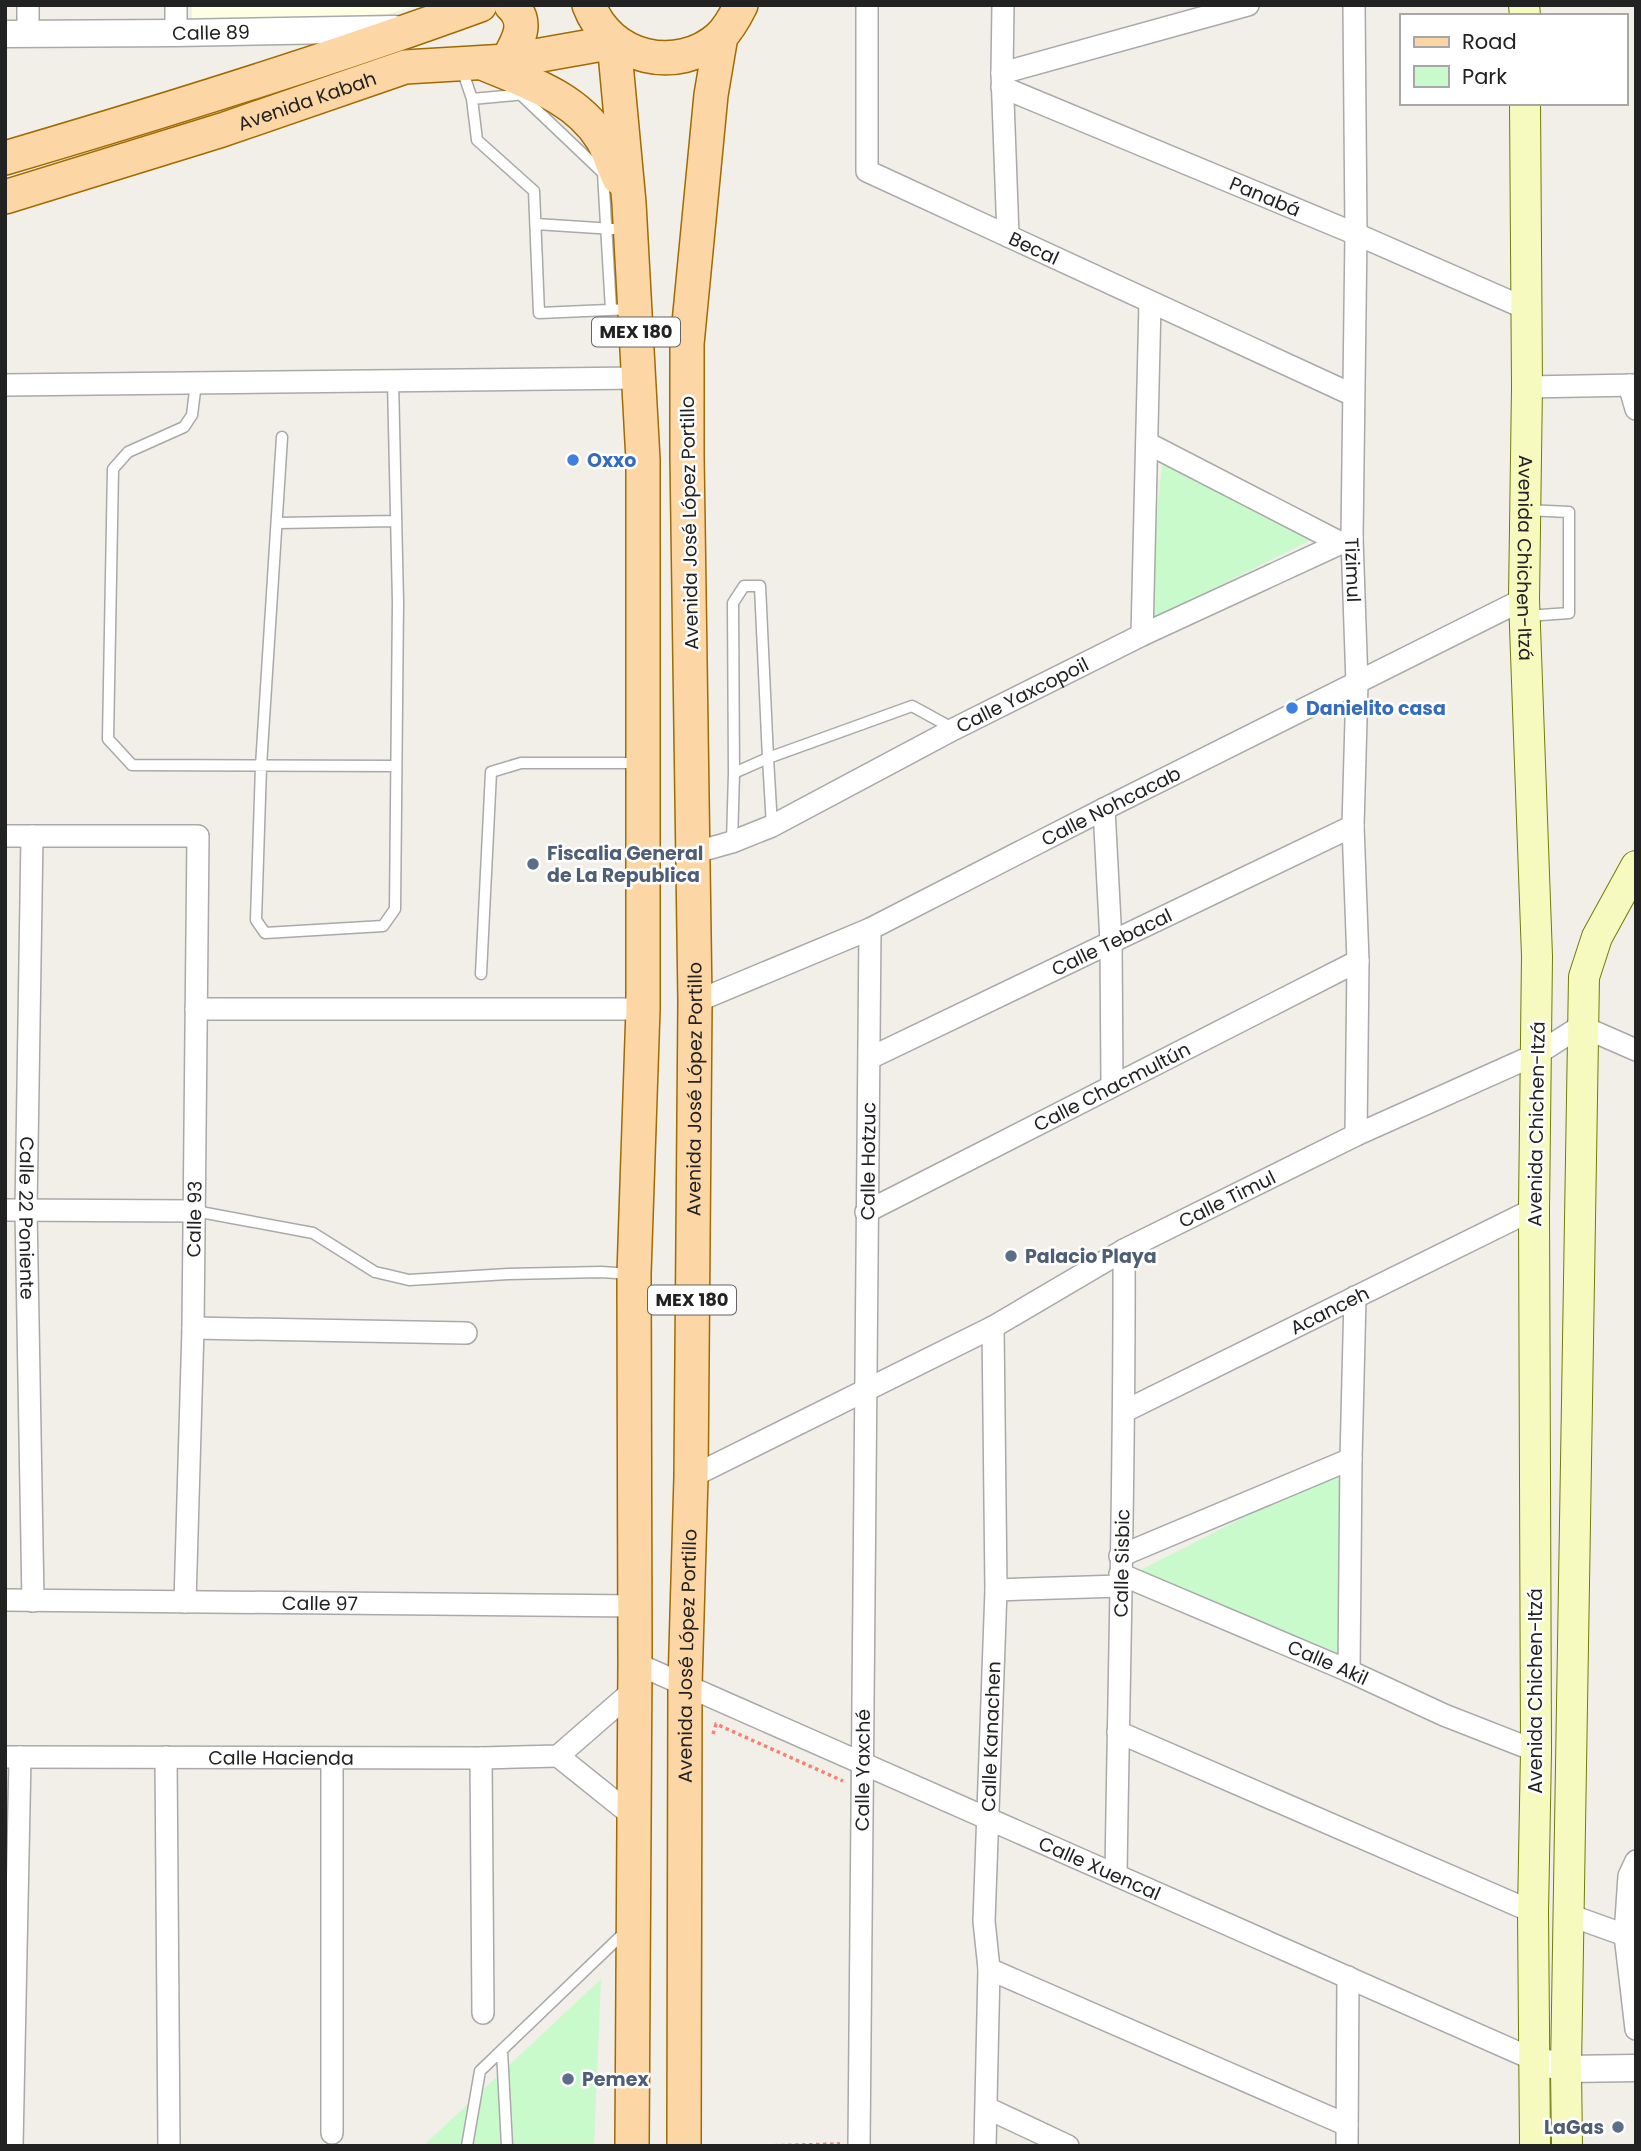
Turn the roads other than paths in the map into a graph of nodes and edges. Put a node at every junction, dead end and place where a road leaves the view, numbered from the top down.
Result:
1 (28, 5) edge
2 (176, 5) edge
3 (480, 5) edge
4 (511, 5) edge
5 (589, 5) edge
6 (867, 5) edge
7 (1003, 5) edge
8 (1248, 5) edge
9 (1354, 5) edge
10 (742, 6) edge
11 (418, 28) junction
12 (176, 33) junction
13 (16, 34) edge
14 (721, 36) junction
15 (614, 42) junction
16 (483, 62) junction
17 (1002, 80) junction
18 (535, 93) junction
19 (472, 99) junction
20 (1525, 105) edge
21 (5, 158) edge
22 (5, 197) edge
23 (622, 221) junction
24 (536, 224) junction
25 (1356, 234) junction
26 (1008, 236) junction
27 (1150, 303) junction
28 (623, 309) junction
29 (1527, 309) junction
30 (639, 379) junction
31 (393, 381) junction
32 (196, 383) junction
33 (5, 385) edge
34 (1632, 385) edge
35 (1528, 387) junction
36 (1353, 395) junction
37 (1636, 409) edge
38 (282, 438) dead end
39 (1147, 443) junction
40 (1525, 510) junction
41 (396, 521) junction
42 (278, 523) junction
43 (1346, 540) junction
44 (1524, 608) junction
45 (1142, 635) junction
46 (1357, 684) junction
47 (954, 729) junction
48 (768, 758) junction
49 (643, 763) junction
50 (396, 765) junction
51 (261, 766) junction
52 (734, 773) junction
53 (1104, 809) junction
54 (772, 826) junction
55 (1353, 826) junction
56 (5, 836) edge
57 (32, 836) junction
58 (732, 842) junction
59 (693, 853) junction
60 (1636, 866) edge
61 (870, 929) junction
62 (1111, 942) junction
63 (1358, 961) junction
64 (481, 974) dead end
65 (1584, 982) junction
66 (1537, 998) junction
67 (695, 1002) junction
68 (196, 1009) junction
69 (643, 1009) junction
70 (1581, 1026) junction
71 (1636, 1050) edge
72 (1537, 1054) junction
73 (870, 1058) junction
74 (1112, 1086) junction
75 (1356, 1135) junction
76 (1534, 1209) junction
77 (16, 1210) edge
78 (195, 1210) junction
79 (866, 1212) junction
80 (1124, 1250) junction
81 (634, 1274) junction
82 (1355, 1297) junction
83 (993, 1327) junction
84 (193, 1328) junction
85 (466, 1333) dead end
86 (864, 1392) junction
87 (1125, 1411) junction
88 (1351, 1459) junction
89 (691, 1477) junction
90 (1120, 1572) junction
91 (996, 1590) junction
92 (5, 1600) edge
93 (33, 1601) junction
94 (185, 1602) junction
95 (635, 1606) junction
96 (1349, 1671) junction
97 (635, 1676) junction
98 (685, 1685) junction
99 (1118, 1732) junction
100 (1536, 1751) junction
101 (558, 1756) junction
102 (13, 1757) edge
103 (166, 1757) junction
104 (332, 1758) junction
105 (481, 1758) junction
106 (863, 1764) junction
107 (634, 1817) junction
108 (989, 1819) junction
109 (1636, 1861) edge
110 (1116, 1875) junction
111 (1533, 1912) junction
112 (1570, 1915) junction
113 (634, 1924) junction
114 (1625, 1935) junction
115 (989, 1969) junction
116 (1348, 1977) junction
117 (483, 2013) dead end
118 (1636, 2029) edge
119 (502, 2051) junction
120 (1535, 2060) junction
121 (1636, 2068) edge
122 (1566, 2069) junction
123 (987, 2108) junction
124 (332, 2133) dead end
125 (1347, 2135) edge
126 (850, 2145) edge
127 (12, 2146) edge
128 (169, 2146) edge
129 (467, 2146) edge
130 (507, 2146) edge
131 (632, 2146) edge
132 (684, 2146) edge
133 (985, 2146) edge
134 (1068, 2146) edge
135 (1535, 2146) edge
136 (1567, 2146) edge

1 - 13 street
2 - 12 street
3 - 11 main road, Avenida Kabah
4 - 16 main road
5 - 15 main road
6 - 26 street, Becal
7 - 17 street
8 - 17 street
9 - 25 street, Tizimul
10 - 14 main road
11 - 12 street, Calle 89
11 - 21 main road, Avenida Kabah
12 - 13 street, Calle 89
14 - 15 main road
14 - 59 main road, Avenida José López Portillo / MEX 180
15 - 16 main road, Avenida Kabah
15 - 23 main road, MEX 180
16 - 18 main road
16 - 19 lane
16 - 22 main road, Avenida Kabah
17 - 25 street, Panabá
17 - 26 street
18 - 19 lane
18 - 23 main road
19 - 24 lane
20 - 29 main road, Avenida Chichen-Itzá
23 - 24 lane
23 - 28 main road, MEX 180
24 - 28 lane
25 - 29 street, Panabá
25 - 36 street, Tizimul
26 - 27 street, Becal
27 - 36 street, Becal
27 - 39 street
28 - 30 main road, MEX 180
29 - 35 main road, Avenida Chichen-Itzá
30 - 31 street
30 - 49 main road, MEX 180
31 - 32 street
31 - 41 lane
32 - 33 street
32 - 51 lane
34 - 35 street
34 - 37 street
35 - 40 main road, Avenida Chichen-Itzá
36 - 43 street, Tizimul
38 - 42 lane
39 - 43 street
39 - 45 street
40 - 44 main road, Avenida Chichen-Itzá
40 - 44 lane
41 - 42 lane
41 - 50 lane
42 - 51 lane
43 - 45 street, Calle Yaxcopoil
43 - 46 street, Tizimul
44 - 46 street, Calle Nohcacab
44 - 66 main road, Avenida Chichen-Itzá
45 - 47 street, Calle Yaxcopoil
46 - 53 street, Calle Nohcacab
46 - 55 street, Tizimul
47 - 48 lane
47 - 54 street, Calle Yaxcopoil
48 - 52 lane
48 - 52 lane
48 - 54 lane
49 - 64 lane
49 - 69 main road, MEX 180
50 - 51 lane
50 - 51 lane
52 - 58 lane
53 - 61 street, Calle Nohcacab
53 - 62 street
54 - 58 street, Calle Yaxcopoil
55 - 62 street, Calle Tebacal
55 - 63 street, Tizimul
56 - 57 street
57 - 68 street, Calle 93
57 - 77 street, Calle 22 Poniente
58 - 59 street, Calle Yaxcopoil
59 - 67 main road, Avenida José López Portillo / MEX 180
60 - 65 main road, Avenida Chichen-Itzá
61 - 67 street, Calle Nohcacab
61 - 73 street, Calle Hotzuc
62 - 73 street, Calle Tebacal
62 - 74 street
63 - 74 street, Calle Chacmultún
63 - 75 street, Tizimul
65 - 66 main road
65 - 70 main road, Avenida Chichen-Itzá
66 - 72 main road, Avenida Chichen-Itzá
67 - 89 main road, Avenida José López Portillo / MEX 180
68 - 69 street
68 - 78 street, Calle 93
69 - 81 main road, MEX 180
70 - 71 street
70 - 72 street, Calle Timul
70 - 112 main road, Avenida Chichen-Itzá
72 - 75 street, Calle Timul
72 - 76 main road, Avenida Chichen-Itzá
73 - 79 street, Calle Hotzuc
74 - 79 street, Calle Chacmultún
75 - 80 street, Calle Timul
76 - 82 street, Acanceh
76 - 100 main road, Avenida Chichen-Itzá
77 - 78 street
77 - 93 street, Calle 22 Poniente
78 - 81 lane
78 - 84 street, Calle 93
79 - 86 street, Calle Hotzuc
80 - 83 street, Calle Timul
80 - 87 street, Calle Sisbic
81 - 95 main road, MEX 180
82 - 87 street, Acanceh
82 - 88 street
83 - 86 street, Calle Timul
83 - 91 street, Calle Kanachen
84 - 85 street
84 - 94 street, Calle 93
86 - 89 street, Calle Timul
86 - 106 street, Calle Yaxché
87 - 90 street, Calle Sisbic
88 - 90 street
88 - 96 street
89 - 98 main road, Avenida José López Portillo / MEX 180
90 - 91 street
90 - 96 street, Calle Akil
90 - 99 street, Calle Sisbic
91 - 108 street, Calle Kanachen
92 - 93 street, Calle 97
93 - 94 street, Calle 97
94 - 95 street, Calle 97
95 - 97 main road, MEX 180
96 - 100 street, Calle Akil
97 - 98 street, Calle Xuencal
97 - 101 street
97 - 107 main road, MEX 180
98 - 106 street, Calle Xuencal
98 - 132 main road, Avenida José López Portillo / MEX 180
99 - 110 street, Calle Sisbic
99 - 111 street
100 - 111 main road, Avenida Chichen-Itzá
101 - 105 street, Calle Hacienda
101 - 107 street
102 - 103 street, Calle Hacienda
102 - 127 street
103 - 104 street, Calle Hacienda
103 - 128 street
104 - 105 street, Calle Hacienda
104 - 124 street
105 - 117 street
106 - 108 street, Calle Xuencal
106 - 126 street, Calle Yaxché
107 - 113 main road, MEX 180
108 - 110 street, Calle Xuencal
108 - 115 street, Calle Kanachen
109 - 114 street
110 - 116 street, Calle Xuencal
111 - 120 main road, Avenida Chichen-Itzá
112 - 114 street
112 - 122 main road, Avenida Chichen-Itzá
113 - 119 lane
113 - 131 main road, MEX 180
114 - 118 street
115 - 123 street, Calle Kanachen
115 - 125 street
116 - 120 street, Calle Xuencal
116 - 125 street
119 - 129 lane
119 - 130 lane
120 - 122 street, Calle Xuencal
120 - 135 main road, Avenida Chichen-Itzá
121 - 122 street, Calle Xuencal
122 - 136 main road, Avenida Chichen-Itzá
123 - 133 street, Calle Kanachen
123 - 134 street

